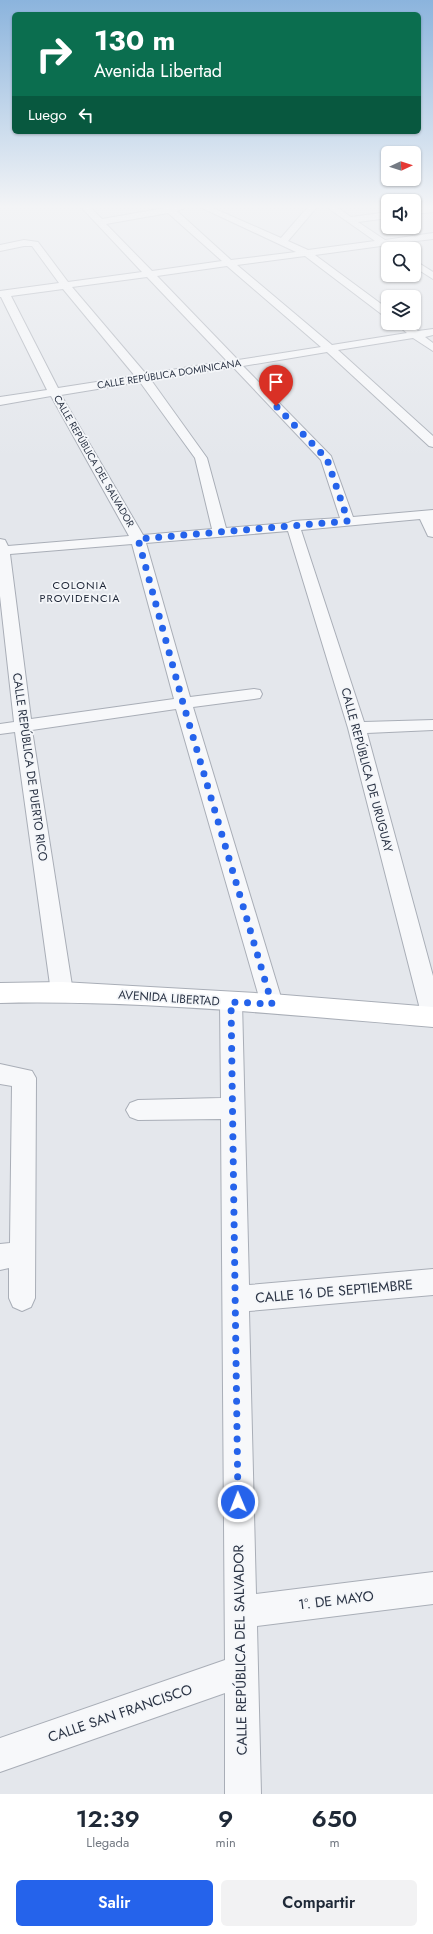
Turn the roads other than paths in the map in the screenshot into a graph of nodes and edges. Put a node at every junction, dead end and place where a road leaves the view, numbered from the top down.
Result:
1 (19, 292) edge
2 (71, 292) edge
3 (165, 292) edge
4 (263, 292) edge
5 (358, 292) edge
6 (3, 294) edge
7 (381, 309) edge
8 (409, 330) edge
9 (433, 332) edge
10 (416, 335) junction
11 (433, 348) edge
12 (330, 349) junction
13 (234, 364) junction
14 (143, 378) junction
15 (54, 392) junction
16 (0, 401) edge
17 (433, 443) edge
18 (429, 514) edge
19 (348, 521) junction
20 (293, 525) junction
21 (220, 533) junction
22 (433, 533) edge
23 (138, 539) junction
24 (1, 548) edge
25 (254, 694) dead end
26 (183, 703) junction
27 (433, 725) edge
28 (23, 726) junction
29 (357, 728) junction
30 (0, 729) edge
31 (62, 992) junction
32 (0, 993) edge
33 (231, 1002) junction
34 (272, 1004) junction
35 (433, 1017) edge
36 (0, 1074) edge
37 (233, 1108) junction
38 (138, 1110) dead end
39 (11, 1255) edge
40 (433, 1282) edge
41 (22, 1298) dead end
42 (235, 1299) junction
43 (433, 1588) edge
44 (240, 1612) junction
45 (241, 1671) junction
46 (0, 1755) edge
47 (243, 1794) edge

1 - 6 street
2 - 14 street
3 - 13 street
4 - 12 street
5 - 7 street
6 - 15 street, CALLE REPÚBLICA DEL SALVADOR
8 - 10 street
9 - 10 street, CALLE REPÚBLICA DOMINICANA
10 - 11 street
10 - 12 street, CALLE REPÚBLICA DOMINICANA
12 - 13 street, CALLE REPÚBLICA DOMINICANA
12 - 17 street
13 - 14 street, CALLE REPÚBLICA DOMINICANA
13 - 19 street
14 - 15 street, CALLE REPÚBLICA DOMINICANA
14 - 21 street
15 - 16 street, CALLE REPÚBLICA DOMINICANA
15 - 23 street, CALLE REPÚBLICA DEL SALVADOR
18 - 19 street
18 - 22 street
19 - 20 street
20 - 21 street
20 - 29 street, CALLE REPÚBLICA DE URUGUAY
21 - 23 street
23 - 24 street
23 - 26 street, CALLE REPÚBLICA DEL SALVADOR
24 - 28 street, CALLE REPÚBLICA DE PUERTO RICO
25 - 26 street
26 - 28 street
26 - 34 street, CALLE REPÚBLICA DEL SALVADOR
27 - 29 street
28 - 30 street
28 - 31 street, CALLE REPÚBLICA DE PUERTO RICO
29 - 35 street, CALLE REPÚBLICA DE URUGUAY
31 - 32 street, AVENIDA LIBERTAD
31 - 33 street, AVENIDA LIBERTAD
33 - 34 street, AVENIDA LIBERTAD
33 - 37 street, CALLE REPÚBLICA DEL SALVADOR
34 - 35 street, AVENIDA LIBERTAD
36 - 39 street
37 - 38 street
37 - 42 street, CALLE REPÚBLICA DEL SALVADOR
39 - 41 street
40 - 42 street, CALLE 16 DE SEPTIEMBRE
42 - 44 street, CALLE REPÚBLICA DEL SALVADOR
43 - 44 street, 1°. DE MAYO
44 - 45 street, CALLE REPÚBLICA DEL SALVADOR
45 - 46 street, CALLE SAN FRANCISCO
45 - 47 street, CALLE REPÚBLICA DEL SALVADOR

